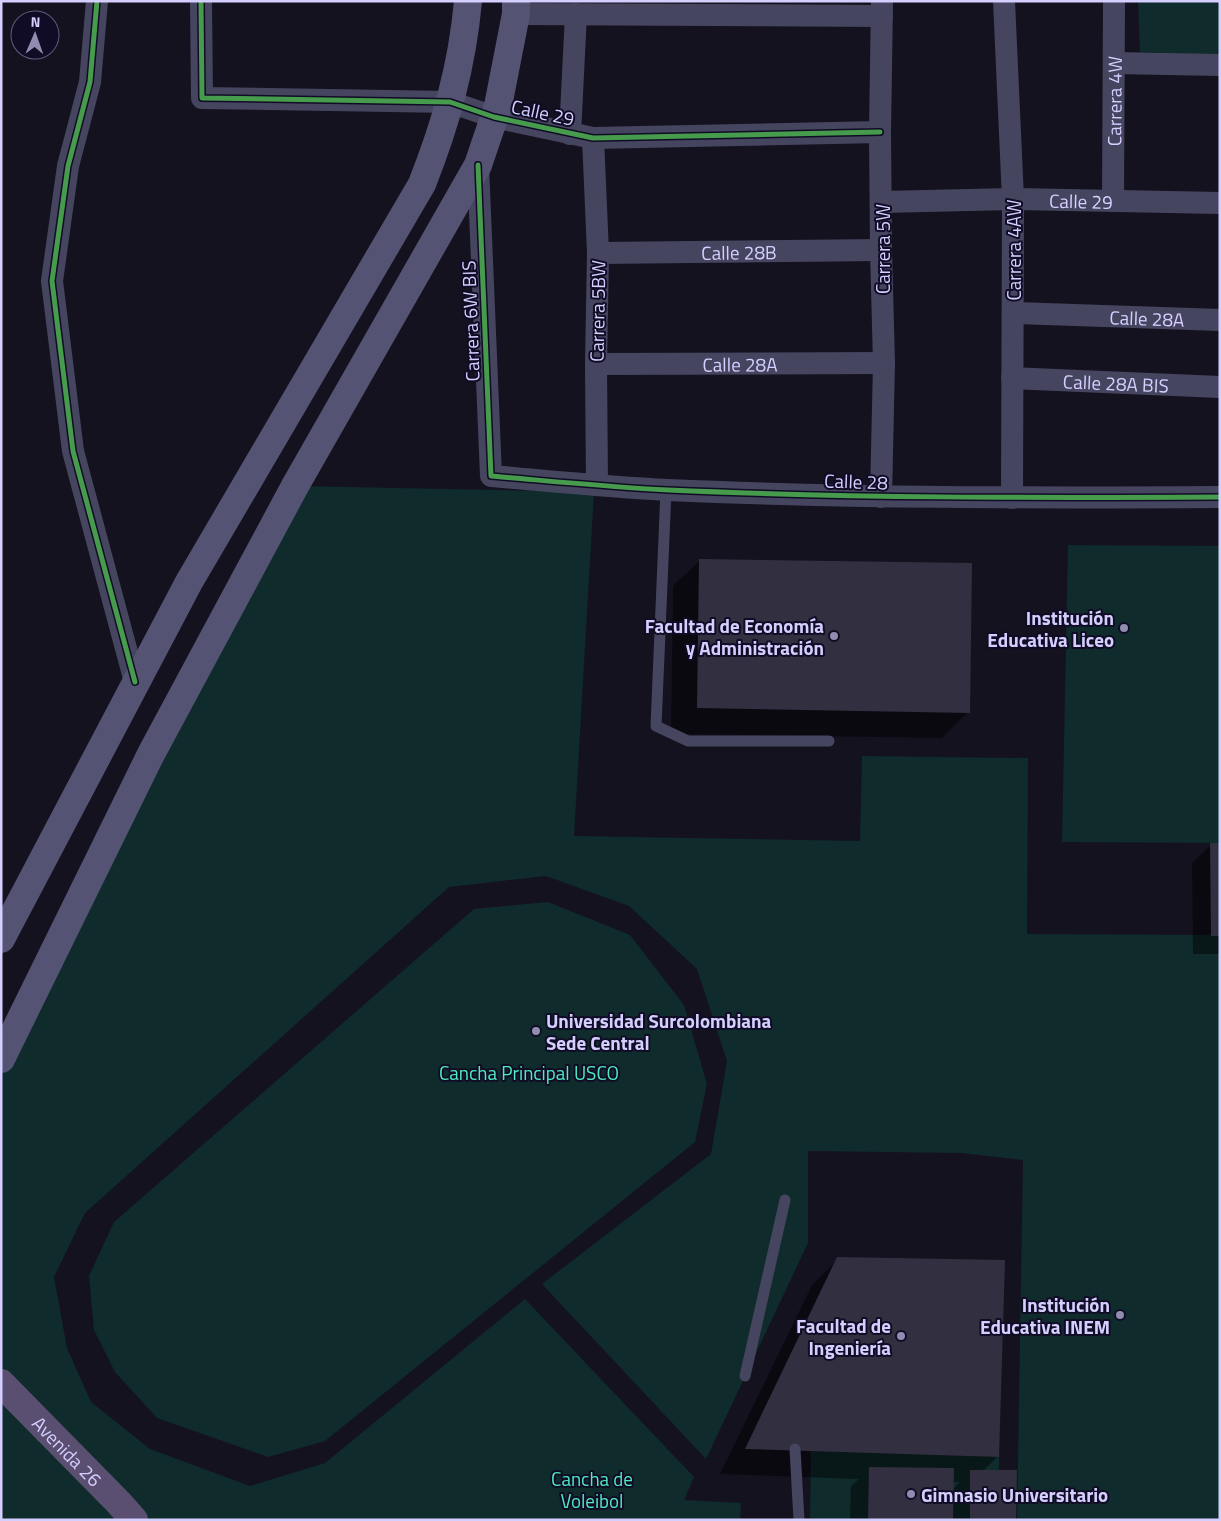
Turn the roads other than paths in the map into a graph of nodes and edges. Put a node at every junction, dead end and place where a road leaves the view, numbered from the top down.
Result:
1 (97, 1) edge
2 (201, 1) edge
3 (468, 1) edge
4 (1004, 1) edge
5 (1114, 1) edge
6 (516, 8) edge
7 (882, 8) edge
8 (576, 14) junction
9 (1114, 63) junction
10 (1220, 65) edge
11 (450, 102) junction
12 (494, 117) junction
13 (880, 132) junction
14 (570, 134) junction
15 (592, 138) junction
16 (478, 165) junction
17 (1013, 198) junction
18 (1113, 201) junction
19 (881, 202) junction
20 (1220, 203) edge
21 (881, 250) junction
22 (598, 253) junction
23 (1013, 313) junction
24 (1220, 320) edge
25 (596, 364) junction
26 (884, 364) junction
27 (1012, 378) junction
28 (1220, 387) edge
29 (491, 476) joint
30 (597, 485) junction
31 (666, 490) junction
32 (881, 497) junction
33 (1220, 497) edge
34 (1012, 498) junction
35 (135, 682) junction
36 (829, 741) dead end
37 (1, 939) edge
38 (1, 1059) edge
39 (786, 1200) dead end
40 (745, 1376) dead end
41 (1, 1383) edge
42 (795, 1449) dead end
43 (134, 1520) edge
44 (799, 1520) edge

1 - 35 street
2 - 11 street, Calle 29
3 - 11 main road
4 - 17 street, Carrera 4AW
5 - 9 street, Carrera 4W
6 - 8 street
6 - 12 main road
7 - 8 street
7 - 13 street, Carrera 5W
8 - 14 street
9 - 10 street
9 - 18 street, Carrera 4W
11 - 12 street, Calle 29
11 - 35 main road
12 - 14 street, Calle 29
12 - 16 main road
13 - 15 street, Calle 29
13 - 19 street, Carrera 5W
14 - 15 street, Calle 29
15 - 22 street, Carrera 5BW
16 - 29 street, Carrera 6W BIS
16 - 38 main road
17 - 18 street, Calle 29
17 - 19 street, Calle 29
17 - 23 street, Carrera 4AW
18 - 20 street, Calle 29
19 - 21 street, Carrera 5W
21 - 22 street, Calle 28B
21 - 26 street, Carrera 5W
22 - 25 street, Carrera 5BW
23 - 24 street, Calle 28A
23 - 27 street, Carrera 4AW
25 - 26 street, Calle 28A
25 - 30 street, Carrera 5BW
26 - 32 street, Carrera 5W
27 - 28 street, Calle 28A BIS
27 - 34 street, Carrera 4AW
29 - 30 street, Calle 28
30 - 31 street, Calle 28
31 - 32 street, Calle 28
31 - 36 lane
32 - 34 street, Calle 28
33 - 34 street, Calle 28
35 - 37 main road
39 - 40 lane
41 - 43 main road, Avenida 26
42 - 44 lane

